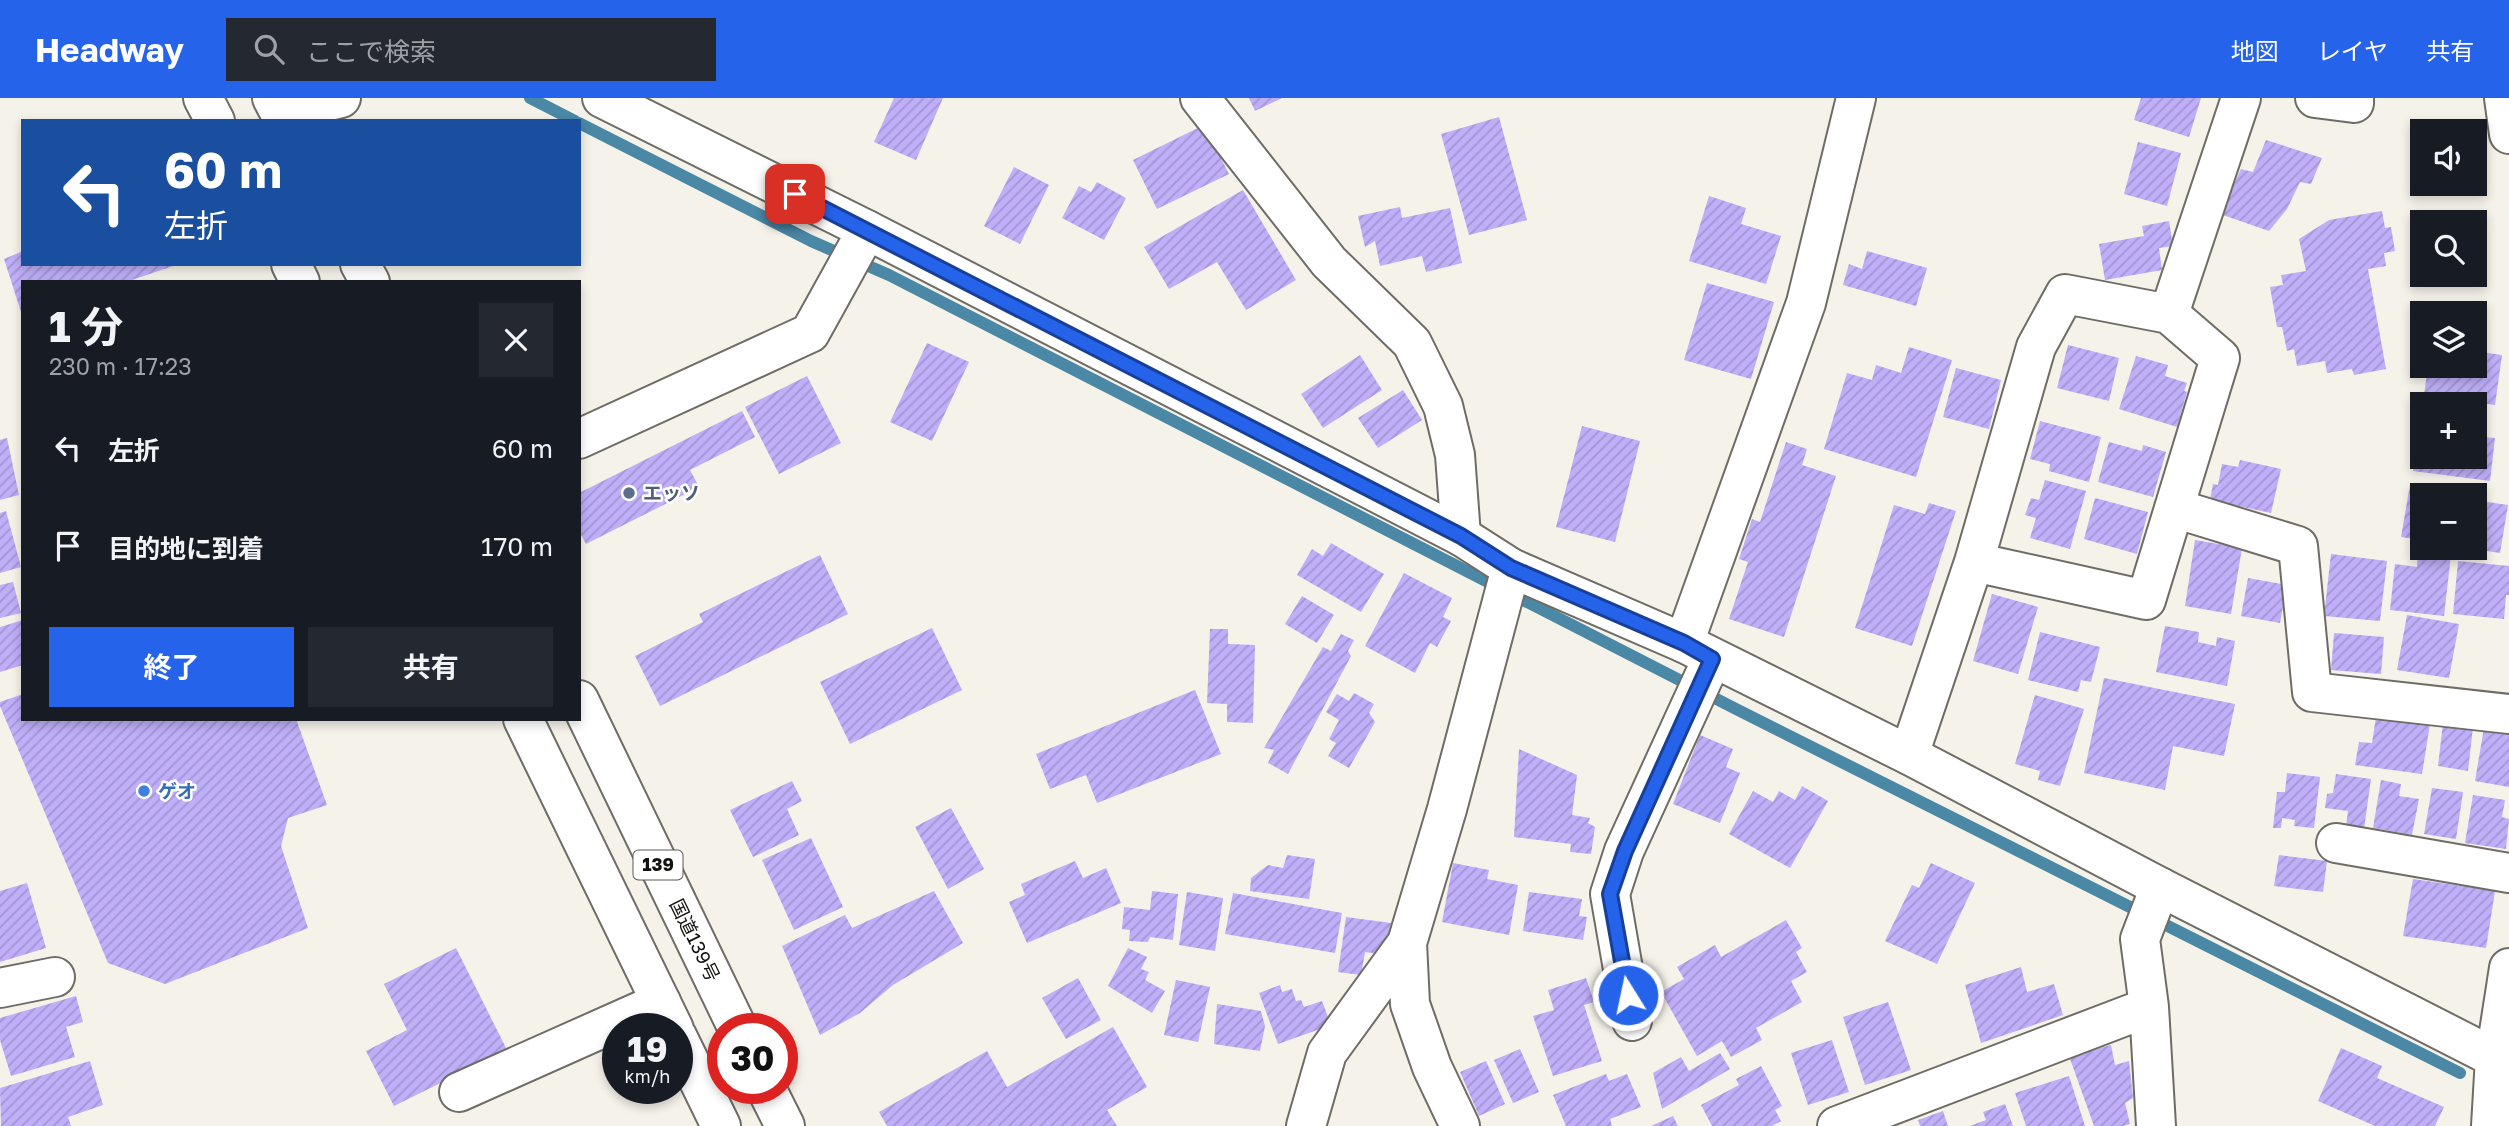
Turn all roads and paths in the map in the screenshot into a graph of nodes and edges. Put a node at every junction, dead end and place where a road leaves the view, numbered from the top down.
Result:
1 (203, 98) edge
2 (341, 98) edge
3 (602, 98) edge
4 (1200, 98) edge
5 (1856, 98) edge
6 (2241, 98) edge
7 (2315, 98) edge
8 (2354, 98) edge
9 (2504, 98) edge
10 (279, 111) edge
11 (214, 119) edge
12 (2509, 134) edge
13 (864, 236) junction
14 (2169, 314) junction
15 (581, 438) edge
16 (2174, 508) junction
17 (1461, 536) junction
18 (1974, 562) junction
19 (1510, 569) junction
20 (1701, 658) junction
21 (581, 704) edge
22 (2509, 714) edge
23 (524, 721) edge
24 (1909, 755) junction
25 (2336, 843) dead end
26 (2509, 873) edge
27 (2158, 893) junction
28 (1407, 943) junction
29 (2509, 968) edge
30 (55, 977) dead end
31 (0, 988) edge
32 (2149, 1007) junction
33 (667, 1013) edge
34 (730, 1013) edge
35 (1632, 1021) dead end
36 (602, 1045) edge
37 (2502, 1061) edge
38 (693, 1068) edge
39 (459, 1092) dead end
40 (774, 1104) edge
41 (721, 1126) edge
42 (785, 1126) edge
43 (1306, 1126) edge
44 (1460, 1126) edge
45 (1837, 1126) edge
46 (2156, 1126) edge
47 (2491, 1126) edge

1 - 11 main road
2 - 10 main road
3 - 13 main road
4 - 17 main road
5 - 20 main road
6 - 14 main road
7 - 8 main road
9 - 12 main road
13 - 15 main road
13 - 17 main road
14 - 16 main road
14 - 18 main road
16 - 18 main road
16 - 22 main road
17 - 19 main road
18 - 24 main road
19 - 20 main road
19 - 28 main road
20 - 24 main road
20 - 35 main road
21 - 34 main road, 国道139号 / 139
23 - 33 main road, 139
24 - 27 main road
25 - 26 main road
27 - 32 main road
27 - 37 main road
28 - 43 main road
28 - 44 main road
29 - 37 main road
30 - 31 main road
32 - 45 main road
32 - 46 main road
36 - 39 main road
37 - 47 main road
38 - 41 main road, 139
40 - 42 main road

